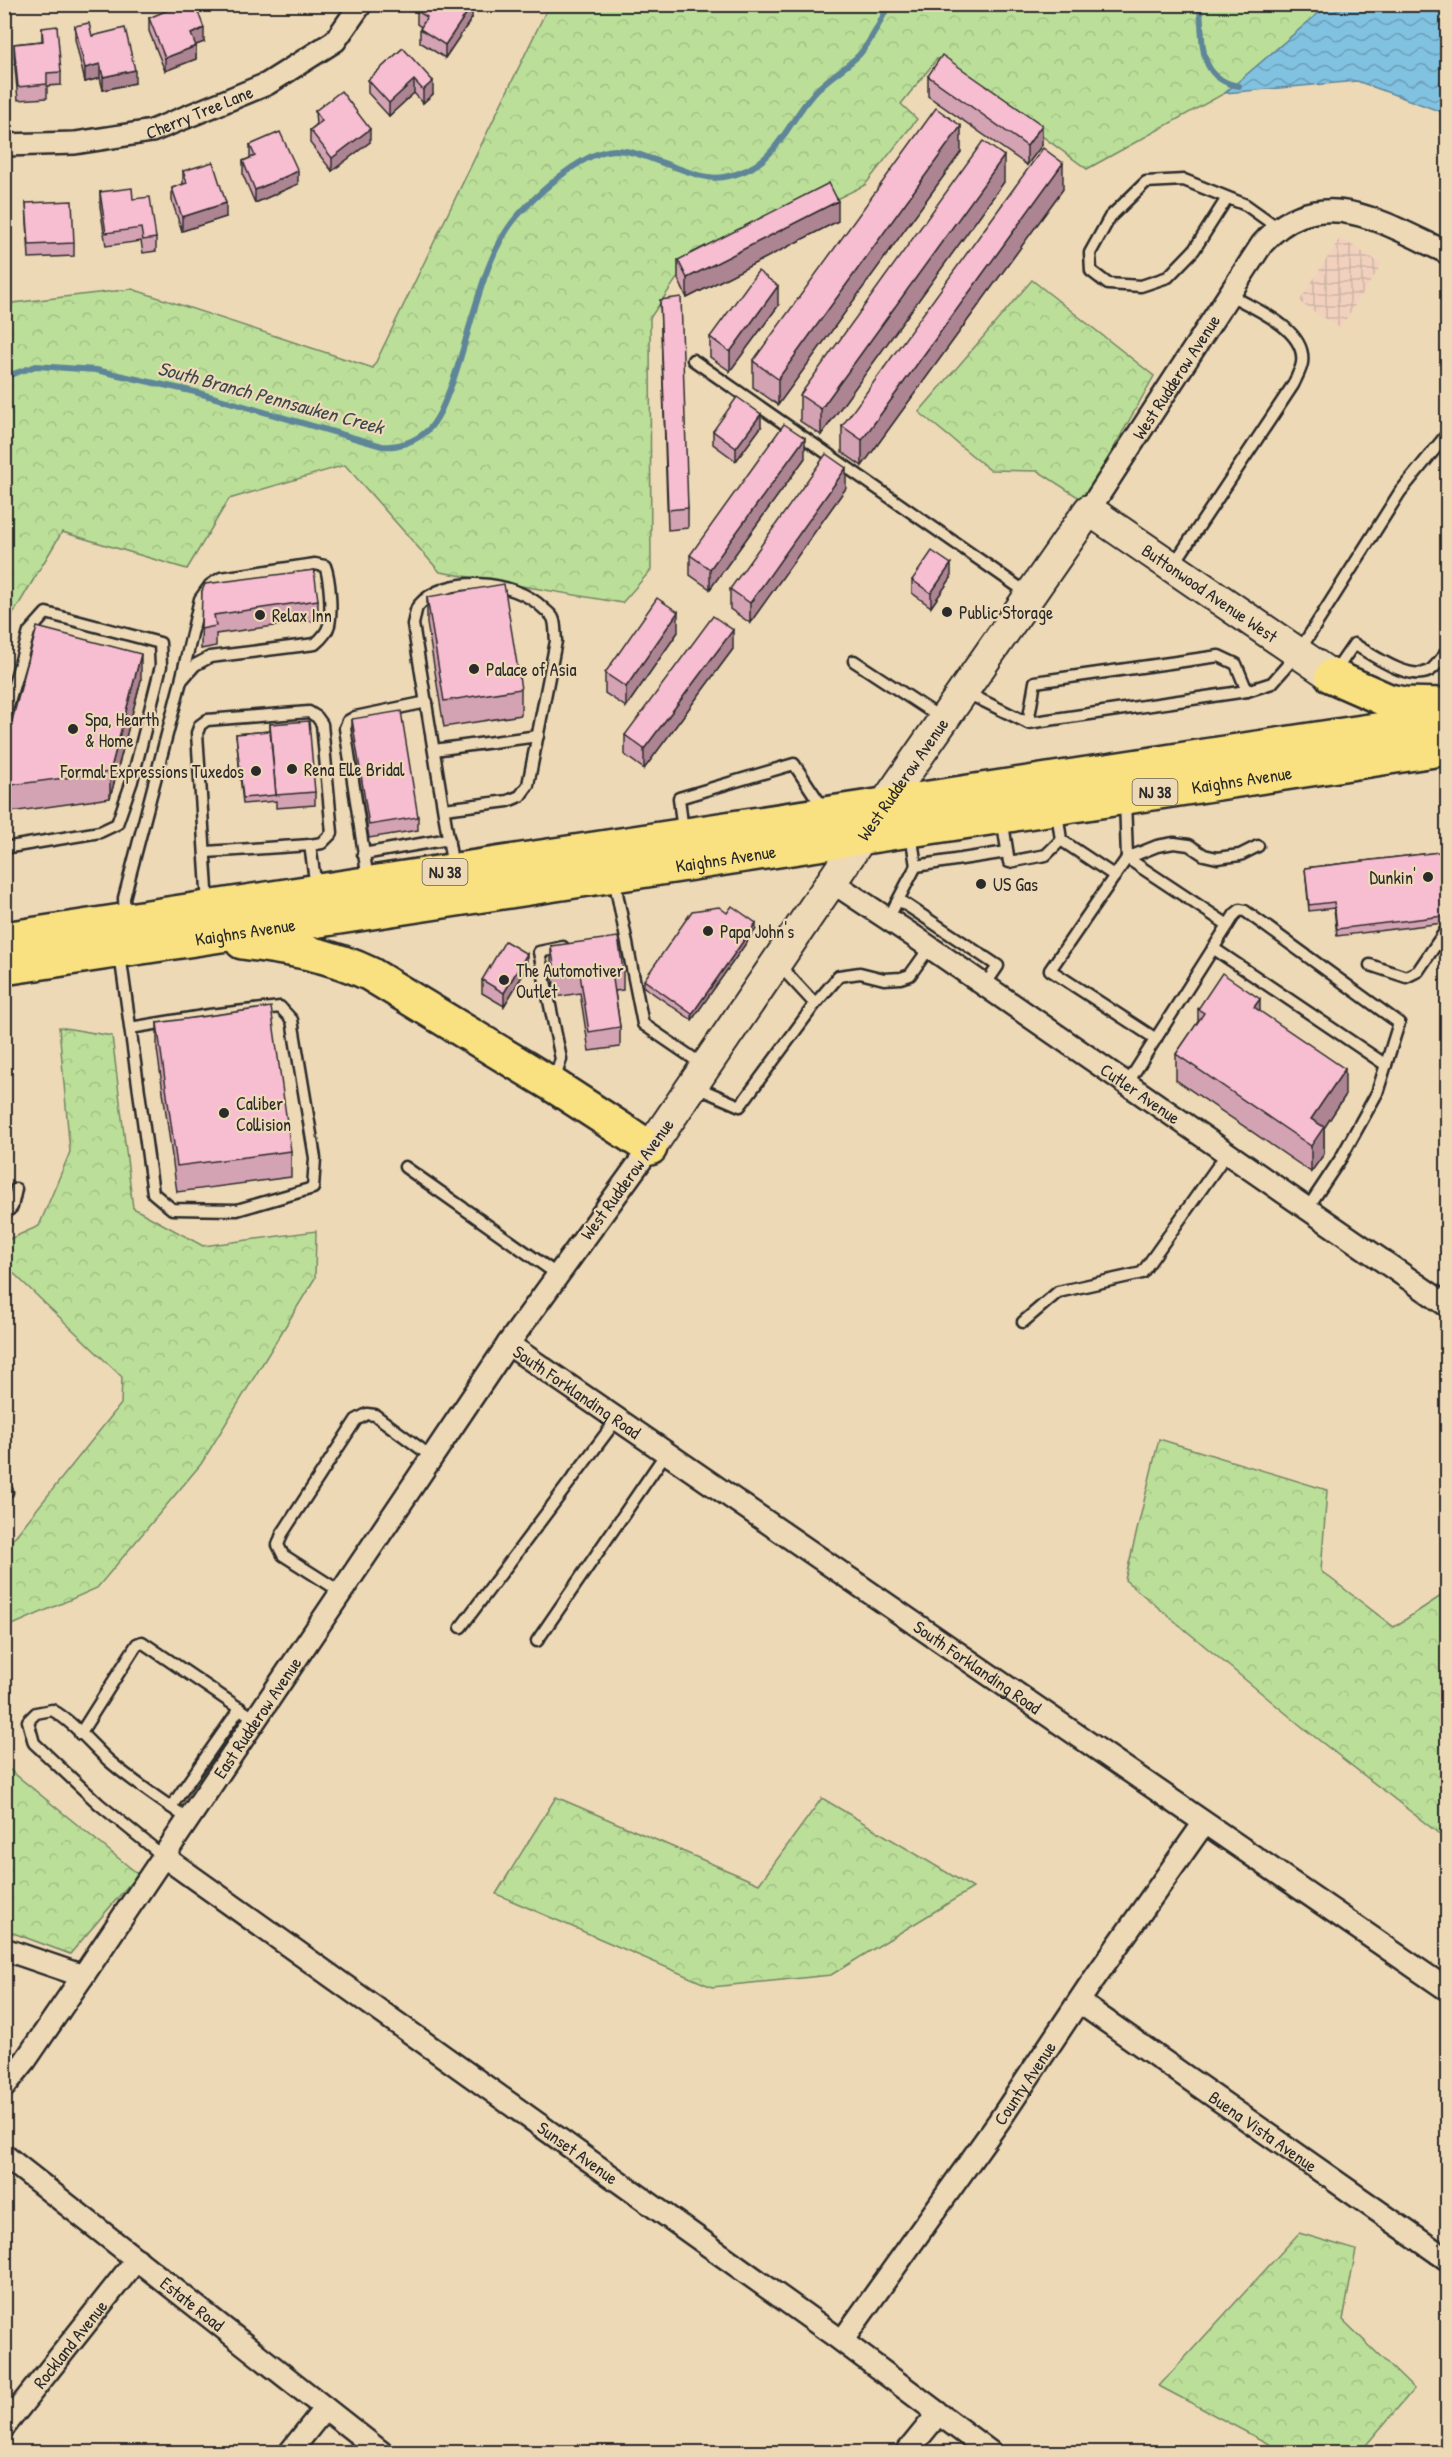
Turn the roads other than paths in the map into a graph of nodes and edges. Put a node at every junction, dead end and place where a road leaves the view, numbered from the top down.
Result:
1 (361, 4) edge
2 (4, 145) edge
3 (1227, 198) junction
4 (1278, 228) junction
5 (1448, 254) edge
6 (1230, 295) junction
7 (693, 360) dead end
8 (1448, 433) edge
9 (1089, 510) junction
10 (1172, 567) junction
11 (1030, 595) junction
12 (1448, 650) edge
13 (1298, 653) junction
14 (854, 661) dead end
15 (1332, 676) junction
16 (181, 681) junction
17 (964, 691) junction
18 (1247, 691) junction
19 (426, 702) junction
20 (1448, 705) edge
21 (4, 718) edge
22 (1448, 719) edge
23 (944, 720) junction
24 (1028, 723) junction
25 (538, 736) junction
26 (1448, 748) edge
27 (434, 750) junction
28 (1125, 797) junction
29 (886, 804) junction
30 (1056, 807) junction
31 (444, 809) junction
32 (826, 814) junction
33 (1001, 816) junction
34 (910, 830) junction
35 (684, 836) junction
36 (862, 837) junction
37 (449, 839) junction
38 (1061, 840) junction
39 (310, 845) junction
40 (1258, 846) dead end
41 (4, 848) edge
42 (206, 852) junction
43 (1007, 852) junction
44 (1127, 858) junction
45 (916, 866) junction
46 (366, 869) junction
47 (454, 871) junction
48 (613, 875) junction
49 (1115, 876) junction
50 (832, 882) junction
51 (316, 892) junction
52 (899, 900) junction
53 (888, 919) junction
54 (208, 923) junction
55 (1228, 925) junction
56 (1448, 927) edge
57 (122, 936) junction
58 (4, 939) edge
59 (571, 946) edge
60 (930, 947) junction
61 (1213, 948) junction
62 (777, 963) junction
63 (1370, 965) dead end
64 (4, 968) edge
65 (985, 985) junction
66 (815, 1004) junction
67 (130, 1028) junction
68 (1156, 1040) junction
69 (1386, 1065) junction
70 (699, 1076) junction
71 (1127, 1084) junction
72 (553, 1085) junction
73 (651, 1148) junction
74 (1227, 1153) junction
75 (405, 1167) dead end
76 (16, 1189) dead end
77 (1307, 1209) junction
78 (4, 1215) edge
79 (558, 1275) junction
80 (1448, 1306) edge
81 (1023, 1322) dead end
82 (508, 1344) junction
83 (616, 1419) junction
84 (666, 1452) junction
85 (432, 1457) junction
86 (4, 1485) edge
87 (4, 1495) edge
88 (341, 1592) junction
89 (461, 1627) dead end
90 (537, 1641) dead end
91 (248, 1714) junction
92 (80, 1734) junction
93 (180, 1813) junction
94 (1204, 1823) junction
95 (163, 1856) junction
96 (4, 1949) edge
97 (83, 1976) junction
98 (1448, 1990) edge
99 (1079, 2002) junction
100 (4, 2087) edge
101 (4, 2156) edge
102 (136, 2259) junction
103 (1448, 2260) edge
104 (842, 2341) junction
105 (325, 2408) junction
106 (938, 2414) junction
107 (4, 2427) edge
108 (290, 2452) edge
109 (381, 2452) edge
110 (908, 2452) edge
111 (990, 2452) edge

1 - 2 street, Cherry Tree Lane
3 - 3 lane
3 - 4 lane
4 - 5 street, West Rudderow Avenue
4 - 6 street, West Rudderow Avenue
6 - 9 street, West Rudderow Avenue
6 - 10 lane
7 - 11 lane
8 - 13 lane
9 - 10 street, Buttonwood Avenue West
9 - 11 street, West Rudderow Avenue
10 - 13 street, Buttonwood Avenue West
11 - 17 street, West Rudderow Avenue
12 - 15 lane
13 - 15 street, Buttonwood Avenue West
13 - 18 lane
14 - 23 lane
15 - 20 highway
16 - 16 lane
16 - 57 lane
17 - 23 street, West Rudderow Avenue
17 - 24 lane
18 - 24 lane
18 - 24 lane
19 - 25 lane
19 - 27 lane
19 - 46 lane
21 - 41 lane
22 - 29 highway, Kaighns Avenue / NJ 38
23 - 29 street, West Rudderow Avenue
25 - 27 lane
25 - 31 lane
26 - 28 highway, Kaighns Avenue / NJ 38
27 - 31 lane
28 - 30 highway, Kaighns Avenue / NJ 38
28 - 44 lane
29 - 32 highway, Kaighns Avenue / NJ 38
29 - 36 street, West Rudderow Avenue
30 - 33 highway, Kaighns Avenue / NJ 38
30 - 38 lane
31 - 37 lane
32 - 35 highway, Kaighns Avenue / NJ 38
32 - 35 lane
33 - 34 highway, Kaighns Avenue / NJ 38
33 - 43 lane
34 - 36 highway, Kaighns Avenue / NJ 38
34 - 45 lane
35 - 47 highway, Kaighns Avenue / NJ 38
36 - 48 highway, Kaighns Avenue / NJ 38
36 - 50 street, West Rudderow Avenue
37 - 46 lane
37 - 47 lane
38 - 43 lane
38 - 49 lane
39 - 42 lane
39 - 42 lane
39 - 51 lane
40 - 44 lane
42 - 54 lane
43 - 45 lane
44 - 49 lane
44 - 55 lane
45 - 52 lane
46 - 47 highway, Kaighns Avenue / NJ 38
46 - 51 highway, Kaighns Avenue / NJ 38
48 - 54 highway, Kaighns Avenue / NJ 38
48 - 70 lane
49 - 68 lane
50 - 53 street, Cutler Avenue
50 - 62 street, West Rudderow Avenue
51 - 54 highway, Kaighns Avenue / NJ 38
52 - 53 lane
52 - 65 lane
53 - 60 street, Cutler Avenue
54 - 57 highway, Kaighns Avenue / NJ 38
54 - 72 highway
55 - 61 lane
55 - 69 lane
56 - 63 lane
57 - 58 highway, Kaighns Avenue / NJ 38
57 - 64 highway, Kaighns Avenue / NJ 38
57 - 67 lane
59 - 72 lane
60 - 65 street, Cutler Avenue
60 - 66 lane
61 - 68 lane
61 - 69 lane
62 - 66 lane
62 - 70 street, West Rudderow Avenue
65 - 71 street, Cutler Avenue
66 - 70 lane
67 - 67 lane
68 - 71 lane
69 - 77 lane
70 - 73 street, West Rudderow Avenue
71 - 74 street, Cutler Avenue
72 - 73 highway
73 - 79 street, West Rudderow Avenue
74 - 77 street, Cutler Avenue
74 - 81 lane
75 - 79 lane
76 - 78 lane
77 - 80 street, Cutler Avenue
79 - 82 street, West Rudderow Avenue
82 - 83 street, South Forklanding Road
82 - 85 street, East Rudderow Avenue
83 - 84 street, South Forklanding Road
83 - 89 lane
84 - 90 lane
84 - 94 street, South Forklanding Road
85 - 88 street, East Rudderow Avenue
85 - 88 lane
86 - 87 lane
88 - 91 street, East Rudderow Avenue
91 - 92 lane
91 - 93 street, East Rudderow Avenue
92 - 93 lane
92 - 95 lane
93 - 95 street, East Rudderow Avenue
94 - 98 street, South Forklanding Road
94 - 99 street, County Avenue
95 - 97 street, East Rudderow Avenue
95 - 104 street, Sunset Avenue
96 - 97 street
97 - 100 street, East Rudderow Avenue
99 - 103 street, Buena Vista Avenue
99 - 104 street, County Avenue
101 - 102 street, Estate Road
102 - 105 street, Estate Road
102 - 107 street, Rockland Avenue
104 - 106 street, Sunset Avenue
105 - 108 street
105 - 109 street, Estate Road
106 - 110 street
106 - 111 street, Sunset Avenue

